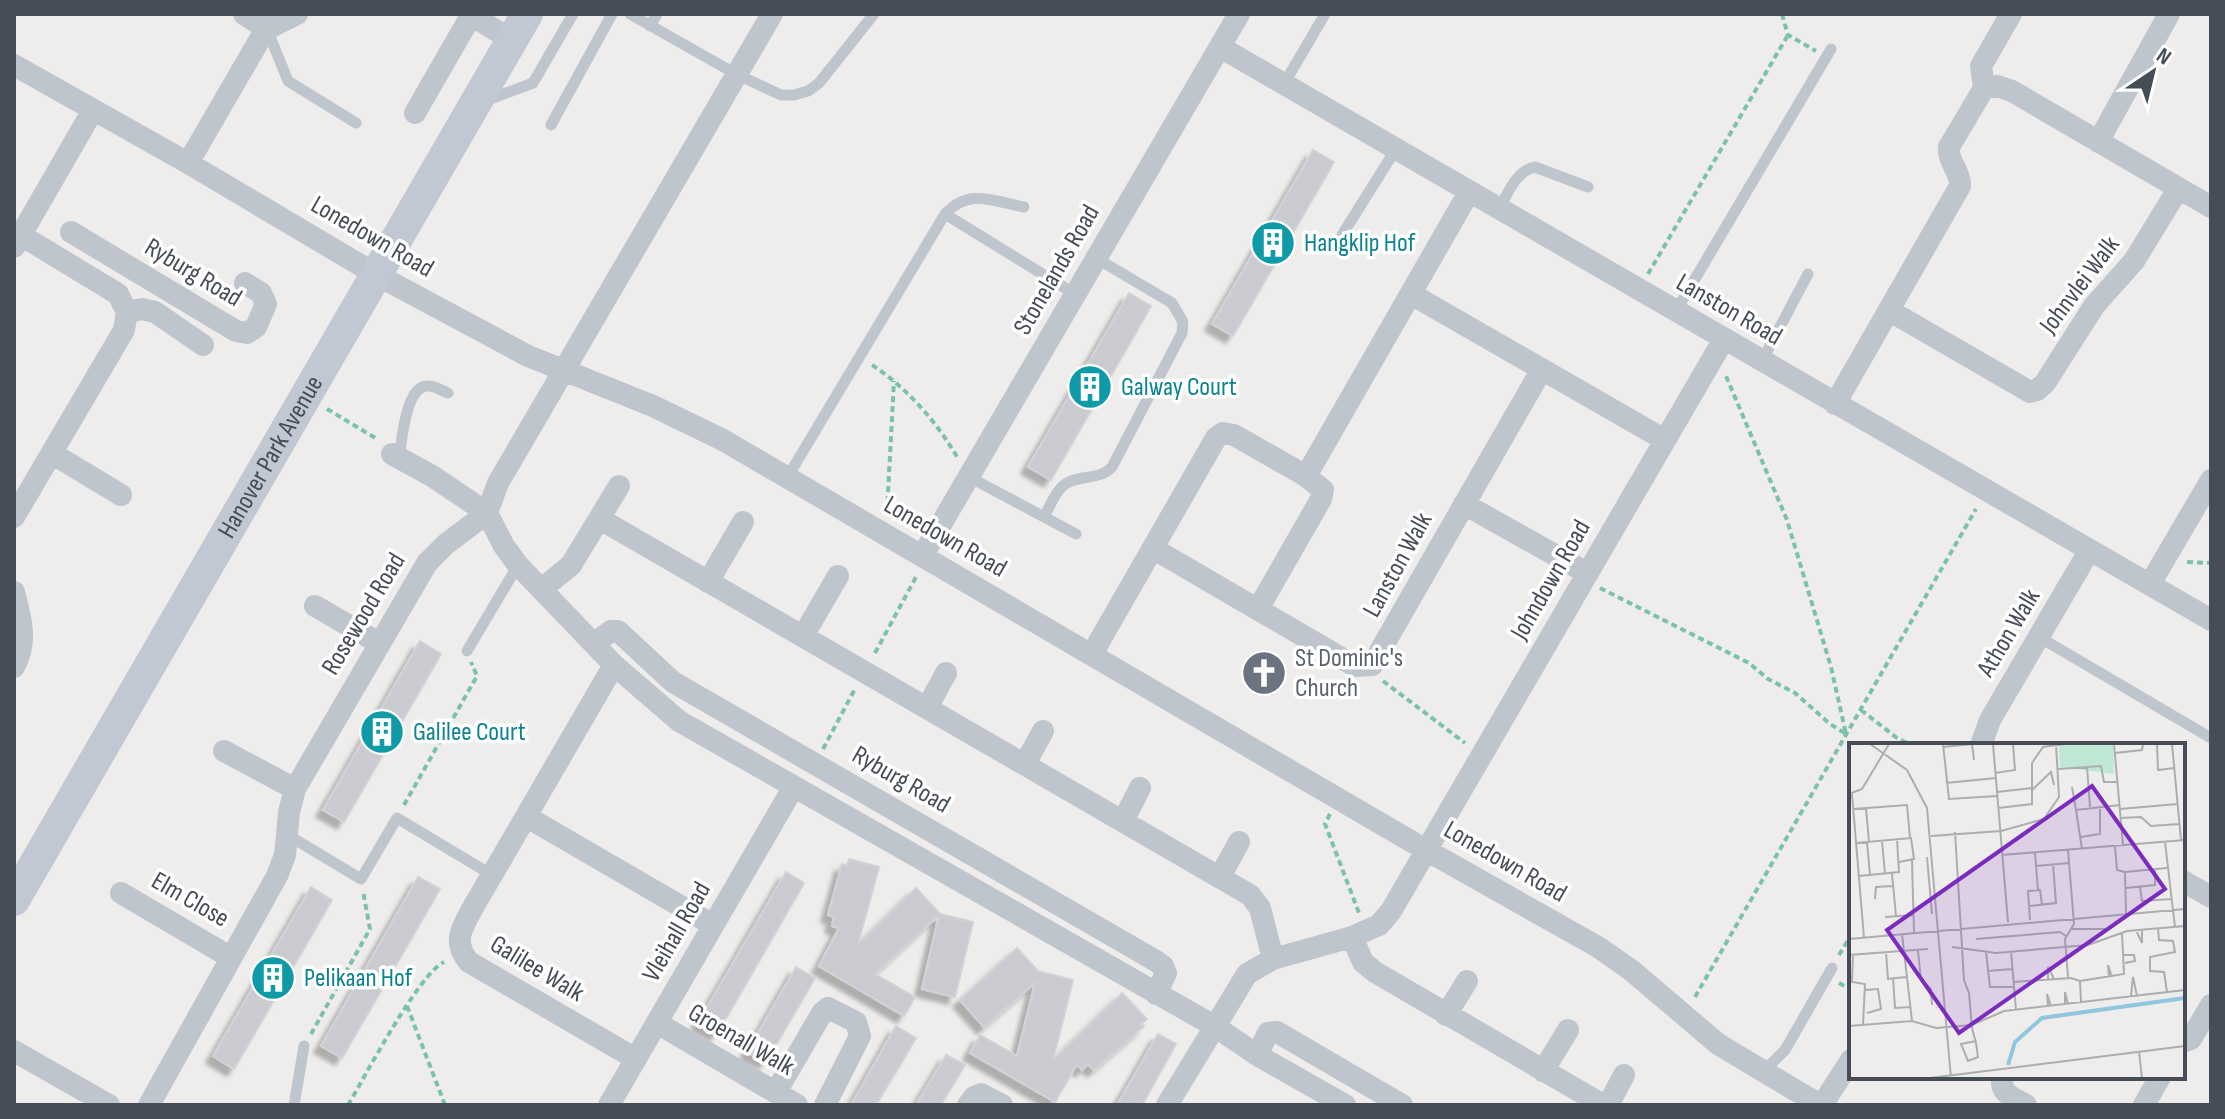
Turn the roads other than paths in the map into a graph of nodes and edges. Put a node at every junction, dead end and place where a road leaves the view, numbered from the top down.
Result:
1 (244, 14) edge
2 (297, 14) edge
3 (471, 14) edge
4 (573, 14) edge
5 (612, 14) edge
6 (630, 14) edge
7 (657, 14) edge
8 (772, 14) edge
9 (874, 14) edge
10 (1239, 14) edge
11 (1325, 14) edge
12 (2011, 14) edge
13 (2169, 14) edge
14 (650, 26) junction
15 (520, 27) edge
16 (267, 29) junction
17 (1220, 47) junction
18 (1828, 53) road end
19 (14, 65) edge
20 (736, 74) junction
21 (1284, 84) junction
22 (1984, 88) junction
23 (474, 105) junction
24 (93, 110) junction
25 (415, 113) dead end
26 (356, 123) dead end
27 (551, 125) dead end
28 (2098, 142) junction
29 (1396, 149) junction
30 (188, 163) junction
31 (1588, 187) dead end
32 (2178, 189) junction
33 (1469, 192) junction
34 (1024, 207) dead end
35 (2211, 207) edge
36 (1499, 209) junction
37 (945, 214) junction
38 (71, 232) dead end
39 (1342, 235) dead end
40 (16, 238) edge
41 (112, 256) junction
42 (1096, 258) junction
43 (1808, 274) dead end
44 (377, 275) junction
45 (98, 281) junction
46 (245, 283) dead end
47 (1075, 294) junction
48 (1411, 294) junction
49 (1676, 311) junction
50 (1890, 311) junction
51 (127, 312) junction
52 (1724, 339) junction
53 (203, 345) dead end
54 (1762, 361) junction
55 (1542, 369) junction
56 (564, 370) junction
57 (448, 393) dead end
58 (1835, 404) junction
59 (1665, 440) junction
60 (393, 453) joint
61 (53, 454) junction
62 (1306, 476) junction
63 (969, 477) junction
64 (787, 478) junction
65 (2211, 480) edge
66 (619, 486) dead end
67 (121, 495) dead end
68 (1464, 504) junction
69 (487, 513) junction
70 (14, 517) edge
71 (1044, 517) junction
72 (600, 519) junction
73 (743, 522) dead end
74 (1076, 534) dead end
75 (1154, 549) junction
76 (2089, 551) junction
77 (923, 555) junction
78 (518, 565) junction
79 (838, 576) dead end
80 (1585, 576) junction
81 (708, 582) junction
82 (2150, 584) junction
83 (543, 588) junction
84 (14, 592) edge
85 (315, 606) dead end
86 (1258, 609) junction
87 (2211, 620) edge
88 (803, 636) junction
89 (2039, 637) junction
90 (379, 643) junction
91 (594, 644) junction
92 (467, 651) road end
93 (1092, 654) junction
94 (614, 665) junction
95 (14, 667) edge
96 (946, 673) dead end
97 (927, 708) junction
98 (1043, 731) dead end
99 (2211, 738) edge
100 (1982, 743) edge
101 (224, 751) dead end
102 (1025, 764) junction
103 (793, 788) junction
104 (1140, 788) dead end
105 (295, 789) junction
106 (527, 817) junction
107 (1123, 821) junction
108 (286, 834) junction
109 (1239, 842) dead end
110 (1426, 850) junction
111 (492, 875) junction
112 (1220, 877) junction
113 (2185, 882) edge
114 (121, 893) dead end
115 (2211, 897) edge
116 (14, 900) edge
117 (713, 925) junction
118 (1352, 937) junction
119 (230, 957) junction
120 (1273, 959) junction
121 (1832, 968) road end
122 (1467, 981) dead end
123 (1156, 994) junction
124 (2211, 1005) edge
125 (1446, 1015) junction
126 (657, 1023) junction
127 (1216, 1027) junction
128 (1568, 1030) dead end
129 (2185, 1041) edge
130 (304, 1046) road end
131 (14, 1051) edge
132 (1257, 1055) junction
133 (636, 1059) junction
134 (1849, 1063) edge
135 (1543, 1071) junction
136 (1763, 1072) junction
137 (1624, 1075) dead end
138 (2002, 1079) edge
139 (2159, 1079) edge
140 (776, 1092) junction
141 (1318, 1098) edge
142 (109, 1105) edge
143 (149, 1105) edge
144 (294, 1105) edge
145 (609, 1105) edge
146 (797, 1105) edge
147 (825, 1105) edge
148 (968, 1105) edge
149 (1002, 1105) edge
150 (1167, 1105) edge
151 (1345, 1105) edge
152 (1402, 1105) edge
153 (1606, 1105) edge
154 (1821, 1105) edge
155 (2026, 1105) edge
156 (2144, 1105) edge

1 - 16 street
2 - 16 street
3 - 15 street
3 - 25 street
4 - 23 lane
5 - 27 lane
6 - 14 lane
7 - 14 lane
8 - 20 street
9 - 20 lane
10 - 17 street, Stonelands Road
11 - 21 lane
12 - 22 street
13 - 28 street
14 - 20 lane
15 - 23 street, Hanover Park Avenue
16 - 26 lane
16 - 30 street
17 - 21 street, Lanston Road
17 - 42 street, Stonelands Road
18 - 49 lane
19 - 24 street, Lonedown Road
20 - 56 street
21 - 29 street, Lanston Road
22 - 28 street
22 - 50 street
23 - 44 street, Hanover Park Avenue
24 - 30 street, Lonedown Road
24 - 40 street
28 - 32 street
29 - 33 street, Lanston Road
29 - 39 lane
30 - 44 street, Lonedown Road
31 - 36 lane
32 - 35 street
32 - 50 street, Johnvlei Walk
33 - 36 street, Lanston Road
33 - 48 street
34 - 37 lane
36 - 49 street, Lanston Road
37 - 47 lane
37 - 64 lane
38 - 41 street, Ryburg Road
40 - 45 street
41 - 45 street, Ryburg Road
41 - 46 street, Ryburg Road
42 - 47 street, Stonelands Road
42 - 71 lane
43 - 54 lane
44 - 56 street, Lonedown Road
44 - 116 street, Hanover Park Avenue
45 - 51 street
47 - 63 street, Stonelands Road
48 - 55 street
48 - 62 street
49 - 52 street, Lanston Road
50 - 58 street
51 - 53 street
51 - 61 street
52 - 54 street, Lanston Road
52 - 59 street, Johndown Road
54 - 58 street, Lanston Road
55 - 59 street
55 - 68 street, Lanston Walk
56 - 64 street, Lonedown Road
56 - 69 street
57 - 60 lane
58 - 76 street, Lanston Road
59 - 80 street, Johndown Road
60 - 69 street
61 - 67 street
61 - 70 street
62 - 75 street
62 - 86 street
63 - 71 lane
63 - 77 street, Stonelands Road
64 - 77 street, Lonedown Road
65 - 82 street
66 - 72 street
68 - 80 street, Lanston Walk
68 - 86 street, Lanston Walk
69 - 78 street
69 - 90 street, Rosewood Road
71 - 74 lane
72 - 81 street
72 - 83 street
73 - 81 street
75 - 86 street
75 - 93 street
76 - 82 street, Lanston Road
76 - 89 street, Athon Walk
77 - 93 street, Lonedown Road
78 - 83 street
78 - 92 lane
79 - 88 street
80 - 110 street, Johndown Road
81 - 88 street
82 - 87 street, Lanston Road
83 - 91 street
84 - 95 street
85 - 90 street
88 - 97 street
89 - 99 lane
89 - 100 street, Athon Walk
90 - 105 street, Rosewood Road
91 - 94 street
91 - 123 street, Ryburg Road
93 - 110 street, Lonedown Road
94 - 103 street
94 - 106 street, Galilee Walk
96 - 97 street
97 - 102 street
98 - 102 street
101 - 105 street
102 - 107 street
103 - 117 street, Vleihall Road
103 - 123 street
104 - 107 street
105 - 108 street, Rosewood Road
106 - 111 street, Galilee Walk
106 - 117 street
107 - 112 street
108 - 111 lane
108 - 119 street, Rosewood Road
109 - 112 street
110 - 118 street, Johndown Road
110 - 136 street, Lonedown Road
111 - 133 street, Galilee Walk
112 - 120 street
113 - 115 street
114 - 119 street, Elm Close
117 - 126 street, Vleihall Road
118 - 120 street
118 - 125 street
119 - 143 street, Rosewood Road
120 - 127 street
121 - 136 lane
122 - 125 street
123 - 127 street
124 - 129 street
125 - 135 street
126 - 133 street, Vleihall Road
126 - 140 street, Groenall Walk
127 - 132 street
127 - 150 street
128 - 135 street
130 - 144 lane
131 - 142 street
132 - 141 street
132 - 152 street
133 - 145 street, Vleihall Road
134 - 154 street
135 - 153 street
136 - 154 street, Lonedown Road
137 - 153 street
138 - 155 street
139 - 156 street
140 - 146 street, Groenall Walk
140 - 147 street
141 - 151 street
148 - 149 street

